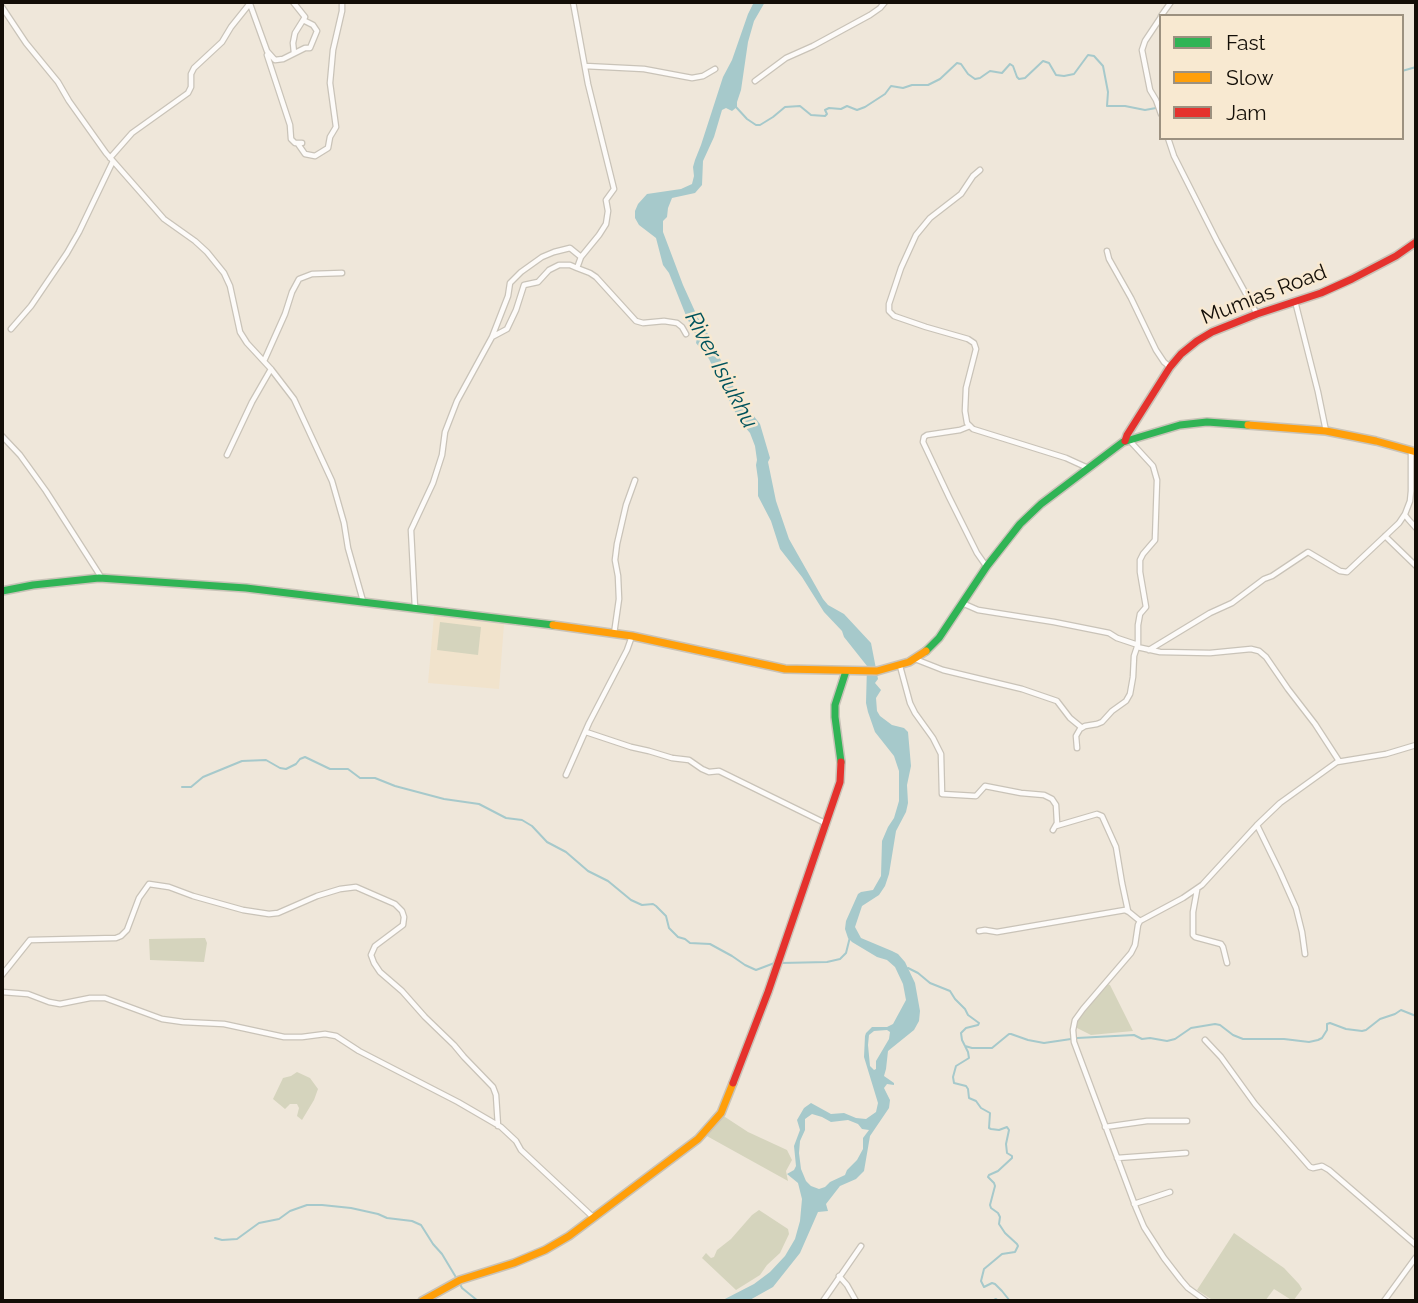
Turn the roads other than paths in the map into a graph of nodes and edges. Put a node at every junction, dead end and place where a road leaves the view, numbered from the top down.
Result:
1 (252, 2) edge
2 (293, 2) edge
3 (342, 2) edge
4 (573, 2) edge
5 (885, 2) edge
6 (2, 6) edge
7 (1159, 19) edge
8 (303, 20) junction
9 (265, 47) junction
10 (294, 53) junction
11 (585, 66) junction
12 (715, 69) dead end
13 (755, 81) dead end
14 (1159, 108) edge
15 (1169, 140) edge
16 (111, 159) junction
17 (980, 170) dead end
18 (1416, 242) edge
19 (1107, 251) dead end
20 (581, 257) junction
21 (577, 268) junction
22 (342, 273) dead end
23 (1295, 301) junction
24 (1256, 314) junction
25 (10, 329) dead end
26 (686, 334) dead end
27 (492, 337) junction
28 (264, 361) junction
29 (1170, 367) junction
30 (271, 369) junction
31 (970, 426) junction
32 (1326, 431) junction
33 (2, 436) edge
34 (1127, 441) junction
35 (1414, 451) edge
36 (227, 455) dead end
37 (1088, 468) junction
38 (635, 480) dead end
39 (1405, 514) junction
40 (1416, 527) edge
41 (1385, 536) junction
42 (987, 566) junction
43 (1416, 566) edge
44 (102, 578) junction
45 (2, 591) edge
46 (363, 601) junction
47 (962, 603) junction
48 (415, 608) junction
49 (614, 634) junction
50 (632, 636) junction
51 (1138, 646) junction
52 (1149, 650) junction
53 (915, 659) junction
54 (900, 666) junction
55 (846, 671) junction
56 (1082, 727) junction
57 (586, 732) junction
58 (1416, 745) edge
59 (1077, 748) dead end
60 (1339, 761) junction
61 (566, 775) dead end
62 (825, 823) junction
63 (1256, 825) junction
64 (1197, 889) junction
65 (1128, 911) junction
66 (1140, 921) junction
67 (979, 931) dead end
68 (1305, 954) dead end
69 (1227, 963) dead end
70 (2, 975) edge
71 (2, 992) edge
72 (1205, 1040) dead end
73 (1187, 1121) dead end
74 (498, 1126) junction
75 (1105, 1127) junction
76 (1186, 1153) dead end
77 (1117, 1158) junction
78 (1170, 1192) dead end
79 (1134, 1204) junction
80 (594, 1218) junction
81 (1416, 1245) edge
82 (861, 1246) dead end
83 (1416, 1257) edge
84 (839, 1276) junction
85 (422, 1301) edge
86 (823, 1301) edge
87 (856, 1301) edge
88 (1206, 1301) edge
89 (1384, 1301) edge

1 - 9 street
1 - 16 street
2 - 8 street
3 - 9 street
4 - 11 street
5 - 13 street
6 - 16 street
7 - 14 street
8 - 10 street
8 - 10 street
9 - 10 street
11 - 12 street
11 - 20 street
15 - 24 street
16 - 25 street
16 - 28 street
17 - 31 street
18 - 23 street, Mumias Road
19 - 29 street
20 - 21 street
20 - 27 street
21 - 26 street
21 - 27 street
22 - 28 street
23 - 24 street, Mumias Road
23 - 32 street
24 - 29 street, Mumias Road
27 - 48 street
28 - 30 street
29 - 34 street, Mumias Road
30 - 36 street
30 - 46 street
31 - 37 street
31 - 42 street
32 - 34 street
32 - 35 street
33 - 44 street
34 - 37 street
34 - 51 street
35 - 39 street
37 - 42 street
38 - 49 street
39 - 40 street
39 - 41 street
41 - 43 street
41 - 52 street
42 - 47 street
44 - 45 street
44 - 46 street
46 - 48 street
47 - 51 street
47 - 53 street
48 - 49 street
49 - 50 street
50 - 55 street
50 - 57 street
51 - 52 street
51 - 56 street
52 - 60 street
53 - 54 street
53 - 56 street
54 - 55 street
54 - 65 street
55 - 62 street
56 - 59 street
57 - 61 street
57 - 62 street
58 - 60 street
60 - 63 street
62 - 80 street
63 - 64 street
63 - 68 street
64 - 66 street
64 - 69 street
65 - 66 street
65 - 67 street
66 - 75 street
70 - 74 street
71 - 74 street
72 - 81 street
73 - 75 street
74 - 80 street
75 - 77 street
76 - 77 street
77 - 79 street
78 - 79 street
79 - 88 street
80 - 85 street
82 - 84 street
83 - 89 street
84 - 86 street
84 - 87 street

